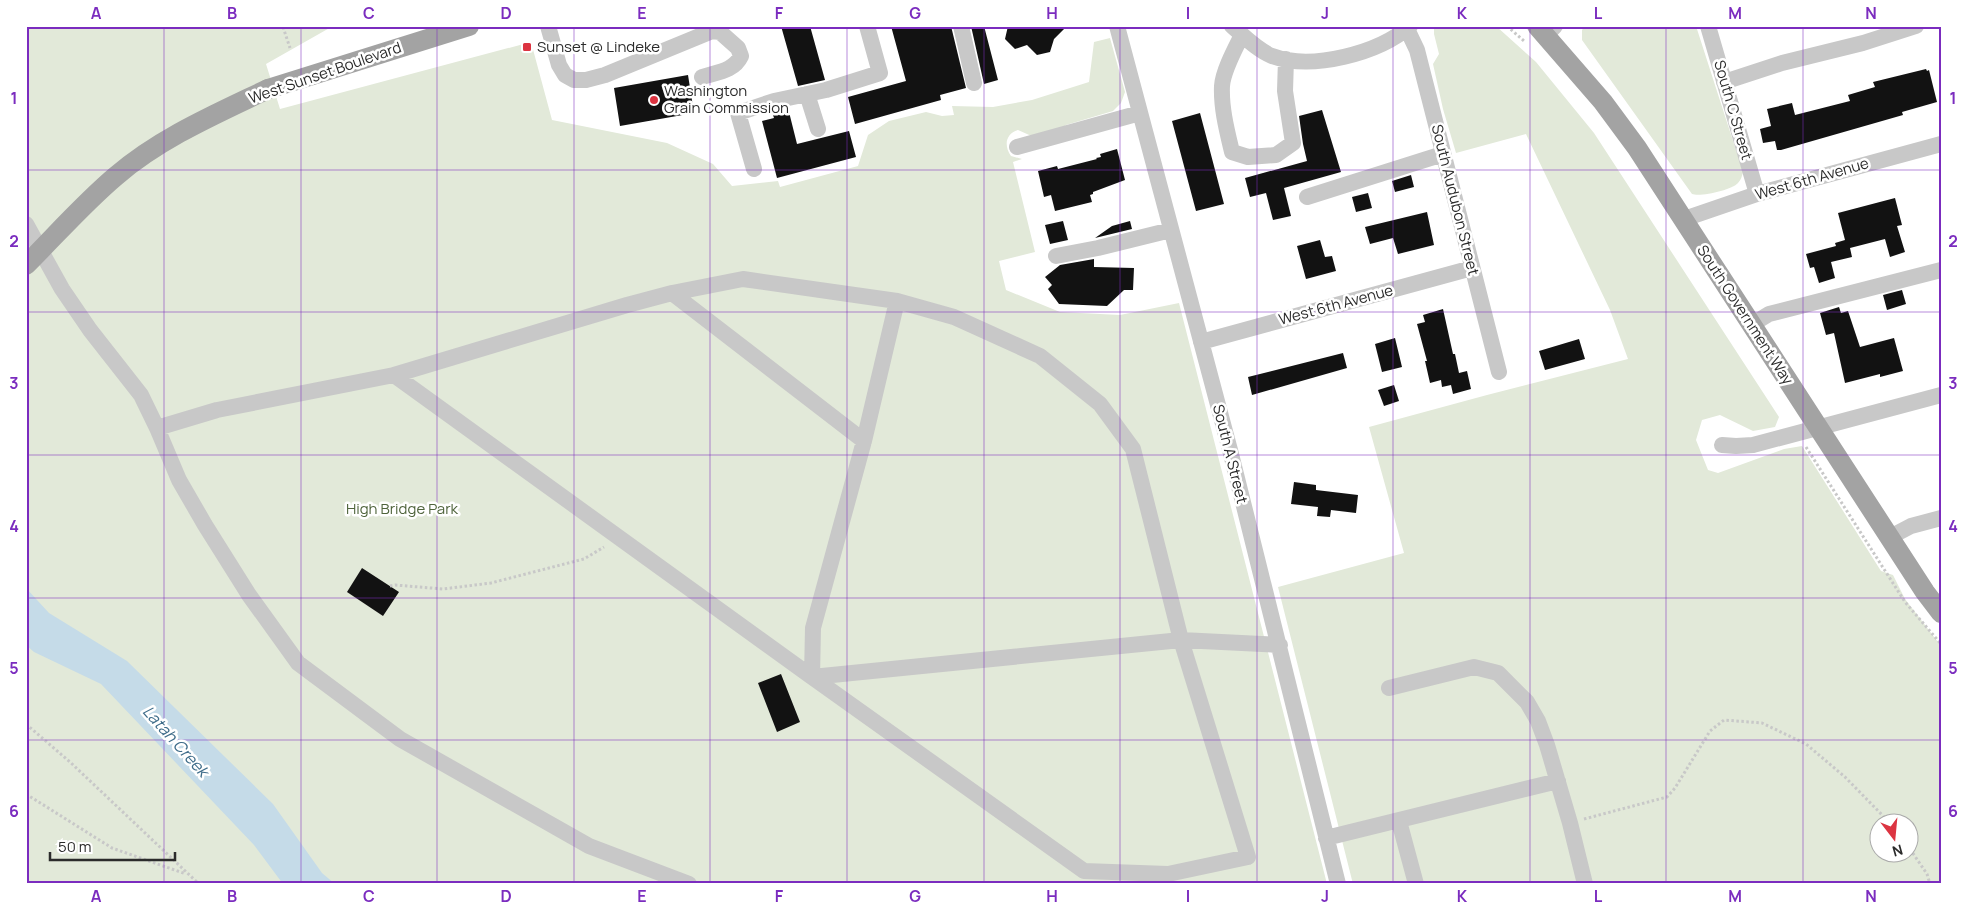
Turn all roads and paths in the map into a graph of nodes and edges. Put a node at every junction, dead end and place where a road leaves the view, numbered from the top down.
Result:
1 (283, 26) edge
2 (469, 26) edge
3 (548, 26) edge
4 (867, 26) edge
5 (961, 26) edge
6 (1117, 26) edge
7 (1507, 26) edge
8 (1708, 26) edge
9 (1916, 26) edge
10 (1408, 28) edge
11 (1546, 29) edge
12 (1237, 30) edge
13 (1526, 43) dead end
14 (290, 48) dead end
15 (1286, 60) junction
16 (702, 77) dead end
17 (1724, 82) junction
18 (974, 83) dead end
19 (807, 94) junction
20 (1140, 113) junction
21 (818, 129) dead end
22 (1941, 144) edge
23 (1017, 147) dead end
24 (1443, 154) junction
25 (754, 169) dead end
26 (1757, 194) junction
27 (1307, 197) dead end
28 (1684, 219) junction
29 (26, 224) edge
30 (1171, 230) junction
31 (1056, 256) dead end
32 (26, 265) edge
33 (1472, 268) junction
34 (1941, 270) edge
35 (672, 293) junction
36 (897, 301) junction
37 (1751, 325) junction
38 (1201, 342) junction
39 (1499, 372) dead end
40 (394, 375) junction
41 (1941, 395) edge
42 (156, 428) junction
43 (1818, 428) junction
44 (1798, 433) junction
45 (864, 441) junction
46 (1722, 445) dead end
47 (1941, 518) edge
48 (1890, 537) junction
49 (619, 538) junction
50 (390, 586) dead end
51 (1941, 613) edge
52 (1181, 640) junction
53 (1941, 644) edge
54 (1280, 645) junction
55 (812, 678) junction
56 (1389, 688) dead end
57 (26, 724) edge
58 (1558, 781) junction
59 (26, 794) edge
60 (1879, 812) edge
61 (1400, 821) junction
62 (1570, 823) junction
63 (1326, 838) junction
64 (1919, 862) edge
65 (189, 875) junction
66 (199, 884) edge
67 (689, 884) edge
68 (1338, 884) edge
69 (1416, 884) edge
70 (1585, 884) edge
71 (1930, 884) edge

1 - 14 path
2 - 32 main road, West Sunset Boulevard, bridge
3 - 16 street
4 - 19 street
5 - 18 street
6 - 20 street, South A Street
7 - 13 path
8 - 17 street, South C Street
9 - 17 street
10 - 15 street
10 - 24 street, South Audubon Street
11 - 28 main road, South Government Way
12 - 15 street
12 - 15 street
17 - 26 street, South C Street
19 - 21 street
19 - 25 street
20 - 23 street
20 - 30 street, South A Street
22 - 26 street, West 6th Avenue
24 - 27 street
24 - 33 street, South Audubon Street
26 - 28 street, West 6th Avenue
28 - 37 main road, South Government Way
29 - 42 street
30 - 31 street
30 - 38 street, South A Street
33 - 38 street, West 6th Avenue
33 - 39 street, South Audubon Street
34 - 37 street
35 - 36 street
35 - 40 street
35 - 45 street
36 - 45 street
36 - 52 street
37 - 43 main road, South Government Way
38 - 54 street, South A Street
40 - 42 street
40 - 49 street
41 - 43 street
42 - 67 street
43 - 44 street
43 - 48 main road, South Government Way
44 - 46 street
44 - 53 path
45 - 55 street
47 - 48 street
48 - 51 main road, South Government Way
49 - 50 path
49 - 55 street
52 - 54 street
52 - 55 street
52 - 55 street
54 - 63 street, South A Street
56 - 58 street
57 - 65 path
58 - 61 street
58 - 62 street
59 - 65 path
60 - 62 path
61 - 63 street
61 - 69 street
62 - 70 street
63 - 68 street, South A Street
64 - 71 path
65 - 66 path

